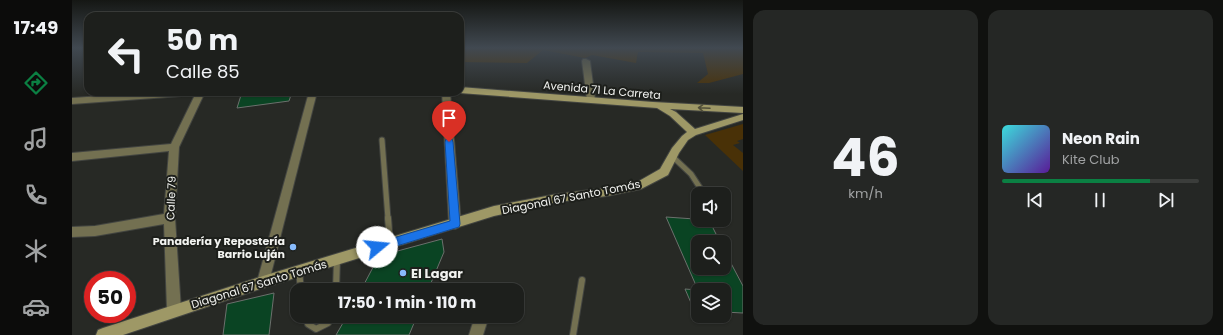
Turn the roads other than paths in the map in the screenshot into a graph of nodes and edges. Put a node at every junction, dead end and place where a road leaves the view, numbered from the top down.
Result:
1 (586, 64) edge
2 (464, 90) edge
3 (144, 96) edge
4 (199, 96) edge
5 (312, 96) edge
6 (446, 96) edge
7 (591, 100) junction
8 (72, 101) edge
9 (653, 105) junction
10 (743, 110) edge
11 (743, 117) edge
12 (693, 133) junction
13 (382, 140) dead end
14 (174, 148) junction
15 (72, 157) edge
16 (673, 157) junction
17 (699, 187) edge
18 (170, 218) junction
19 (455, 224) junction
20 (72, 232) edge
21 (390, 243) junction
22 (337, 259) junction
23 (299, 271) junction
24 (582, 280) dead end
25 (263, 282) junction
26 (300, 283) edge
27 (336, 283) edge
28 (174, 310) junction
29 (306, 323) edge
30 (328, 323) edge
31 (480, 323) edge
32 (103, 335) edge
33 (476, 335) edge
34 (573, 335) edge

1 - 7 street
2 - 7 main road, Avenida 71 La Carreta
3 - 8 street
4 - 14 street, Calle 79
5 - 25 street
6 - 19 street
7 - 9 main road, Avenida 71 La Carreta
10 -> 9 main road, Avenida 71 La Carreta
9 - 12 main road
11 - 12 main road, Diagonal 67 Santo Tomás
12 - 16 main road, Diagonal 67 Santo Tomás
13 - 21 lane
14 - 15 street
14 - 18 street, Calle 79
16 - 17 lane
16 - 19 main road, Diagonal 67 Santo Tomás
18 - 20 street
18 - 28 street, Calle 79
19 - 21 main road, Diagonal 67 Santo Tomás
21 - 22 main road, Diagonal 67 Santo Tomás
22 - 23 main road, Diagonal 67 Santo Tomás
22 - 27 lane
23 - 25 main road, Diagonal 67 Santo Tomás
23 - 26 lane
24 - 34 lane
25 - 28 main road, Diagonal 67 Santo Tomás
28 - 32 main road, Diagonal 67 Santo Tomás
29 - 30 lane
31 - 33 street

